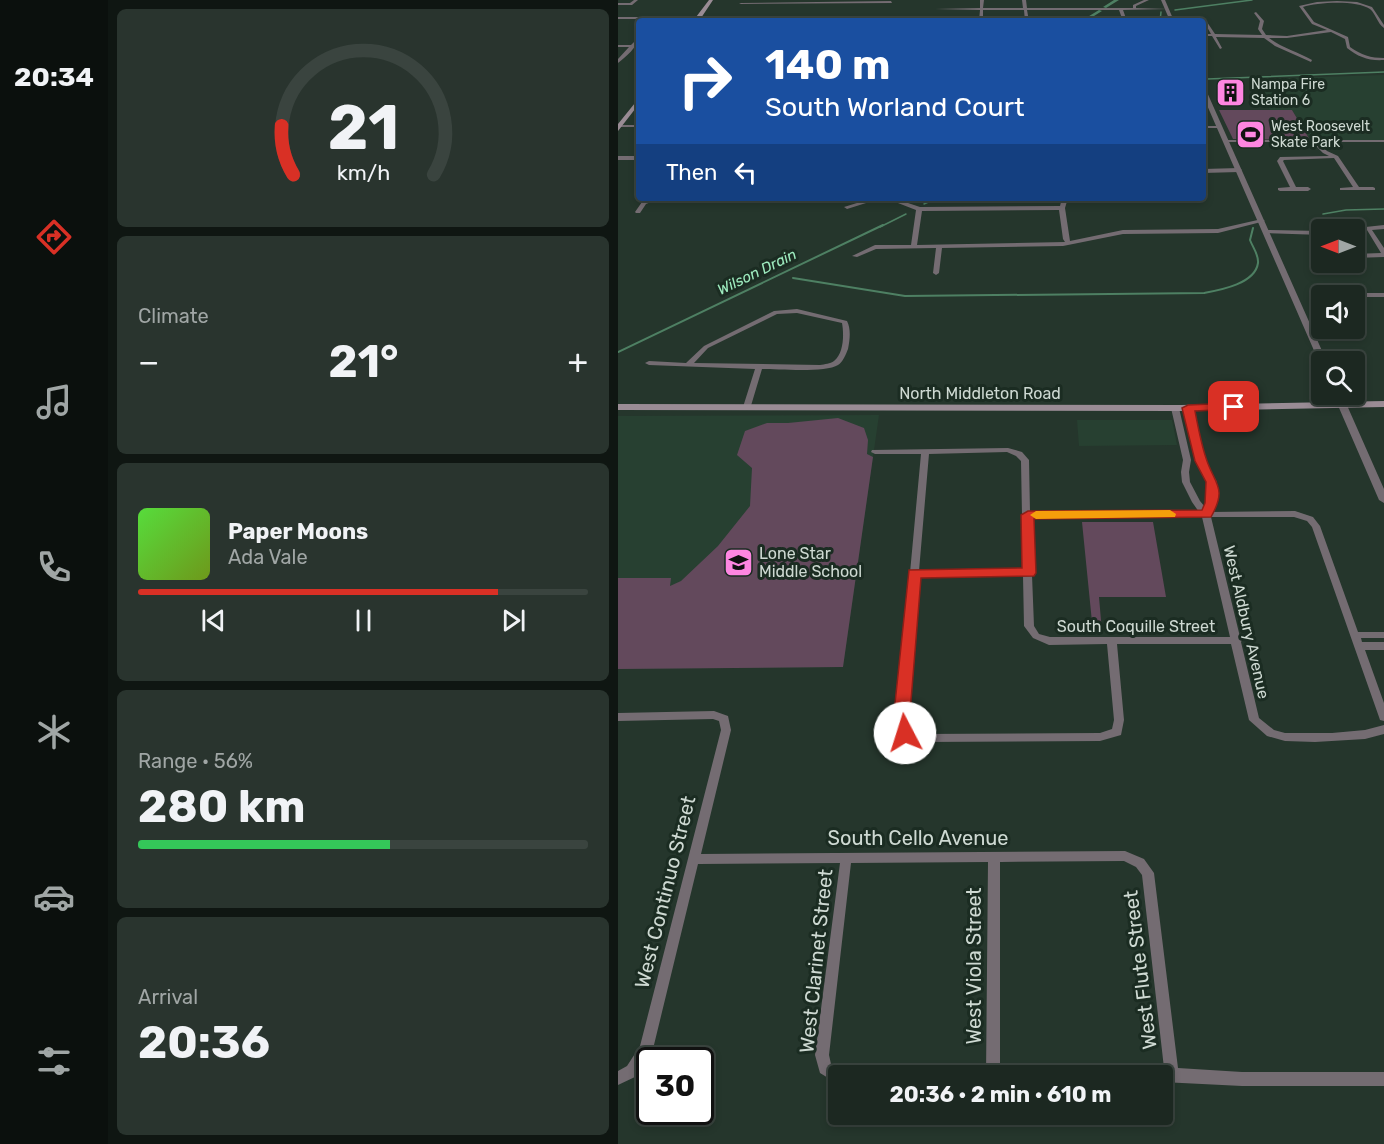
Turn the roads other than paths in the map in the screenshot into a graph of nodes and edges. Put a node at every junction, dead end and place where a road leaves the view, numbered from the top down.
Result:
1 (636, 0) edge
2 (711, 0) edge
3 (938, 0) edge
4 (982, 0) edge
5 (1024, 0) edge
6 (1067, 0) edge
7 (1147, 0) edge
8 (1163, 0) edge
9 (867, 1) edge
10 (1357, 1) edge
11 (743, 2) edge
12 (783, 2) edge
13 (822, 2) edge
14 (891, 2) dead end
15 (618, 4) edge
16 (937, 9) junction
17 (981, 9) junction
18 (1026, 9) junction
19 (1068, 9) junction
20 (1121, 9) junction
21 (1135, 9) junction
22 (1167, 9) junction
23 (1256, 13) dead end
24 (618, 18) edge
25 (698, 18) edge
26 (852, 18) edge
27 (872, 18) edge
28 (935, 18) edge
29 (981, 18) edge
30 (1027, 18) edge
31 (1124, 18) edge
32 (1171, 18) edge
33 (636, 19) edge
34 (1206, 22) edge
35 (1384, 27) edge
36 (1331, 31) junction
37 (1206, 35) edge
38 (1213, 35) junction
39 (1264, 37) junction
40 (636, 42) edge
41 (618, 46) edge
42 (632, 46) junction
43 (636, 46) edge
44 (1220, 48) dead end
45 (1384, 58) edge
46 (1311, 61) dead end
47 (618, 62) edge
48 (1206, 100) edge
49 (636, 104) edge
50 (636, 126) edge
51 (619, 127) edge
52 (1206, 127) edge
53 (1220, 127) junction
54 (1226, 141) junction
55 (1313, 141) junction
56 (1384, 141) edge
57 (1334, 157) junction
58 (618, 158) edge
59 (636, 158) edge
60 (1239, 170) junction
61 (1206, 171) edge
62 (1280, 189) dead end
63 (1294, 189) junction
64 (1308, 189) dead end
65 (1342, 189) dead end
66 (1357, 189) junction
67 (1373, 189) dead end
68 (646, 201) edge
69 (869, 201) edge
70 (896, 201) edge
71 (1064, 201) edge
72 (848, 207) dead end
73 (1062, 208) junction
74 (919, 209) junction
75 (638, 212) dead end
76 (1262, 220) junction
77 (1384, 227) edge
78 (1365, 228) edge
79 (1368, 228) junction
80 (1267, 232) junction
81 (1311, 233) edge
82 (1069, 243) junction
83 (914, 246) junction
84 (939, 246) junction
85 (1384, 254) edge
86 (1365, 255) edge
87 (855, 256) dead end
88 (936, 273) dead end
89 (1365, 295) edge
90 (1384, 295) edge
91 (1318, 351) edge
92 (649, 363) dead end
93 (688, 365) junction
94 (759, 366) junction
95 (1311, 401) edge
96 (1365, 402) edge
97 (1384, 404) edge
98 (1342, 405) edge
99 (618, 407) edge
100 (747, 407) junction
101 (1175, 408) junction
102 (1188, 408) junction
103 (925, 451) junction
104 (875, 452) dead end
105 (1384, 500) edge
106 (1206, 514) junction
107 (1028, 515) junction
108 (1029, 573) junction
109 (914, 574) junction
110 (1355, 635) junction
111 (1384, 635) edge
112 (1237, 640) junction
113 (1112, 642) junction
114 (1359, 646) junction
115 (1384, 646) edge
116 (618, 717) edge
117 (1384, 717) edge
118 (1384, 730) edge
119 (994, 857) junction
120 (846, 858) junction
121 (694, 859) junction
122 (1140, 863) joint
123 (993, 1065) edge
124 (1171, 1065) edge
125 (828, 1070) edge
126 (1173, 1075) edge
127 (618, 1078) edge
128 (1384, 1079) edge

1 - 15 street
2 - 25 main road
3 - 16 street
4 - 17 street
5 - 18 street
6 - 19 street
7 - 21 street
8 - 22 street
9 - 13 street
9 - 14 street
10 - 35 street
10 - 36 street
11 - 12 street
12 - 13 street
16 - 17 street
16 - 28 street
17 - 18 street
17 - 29 street
18 - 19 street
18 - 30 street
19 - 20 street
20 - 21 street
20 - 31 street
21 - 22 street
22 - 32 street
23 - 39 street
24 - 33 street
26 - 27 street
34 - 38 street
36 - 39 street
36 - 45 street
37 - 38 street
38 - 39 street
38 - 44 street
39 - 46 street
40 - 42 street
41 - 42 street
42 - 43 street
42 - 47 street
48 - 53 street
49 - 51 main road
50 - 51 street
52 - 53 street
53 - 54 street
54 - 55 street
54 - 60 street
55 - 56 street
55 - 57 street
57 - 63 street
57 - 66 street
58 - 59 street
60 - 61 street
60 - 76 street
62 - 63 street
63 - 64 street
65 - 66 street
66 - 67 street
68 - 75 street
69 - 72 street
70 - 74 street
71 - 73 street
73 - 74 street
73 - 82 street
74 - 83 street
76 - 80 street
76 - 82 street
77 - 79 street
78 - 79 street
79 - 85 street
80 - 81 street
80 - 91 street
82 - 84 street
83 - 84 street
83 - 87 street
84 - 88 street
85 - 86 street
89 - 90 street
92 - 93 street
93 - 94 street
93 - 94 street
94 - 100 street
95 - 102 main road, North Middleton Road
96 - 97 main road, North Middleton Road
98 - 105 street
99 - 100 main road, North Middleton Road
100 - 101 main road, North Middleton Road
101 - 102 main road, North Middleton Road
101 - 106 street, West Aldbury Avenue
102 - 106 street, West Aldbury Avenue
103 - 104 street
103 - 107 street
103 - 109 street
106 - 107 street
106 - 110 street
106 - 112 street, West Aldbury Avenue
107 - 108 street
108 - 109 street
108 - 113 street, South Coquille Street
109 - 113 street
110 - 111 street
110 - 114 street
112 - 113 street, South Coquille Street
112 - 118 street, West Aldbury Avenue
114 - 115 street
114 - 117 street
116 - 121 street, West Continuo Street
119 - 120 street, South Cello Avenue
119 - 122 street, South Cello Avenue
119 - 123 street, West Viola Street
120 - 121 street, South Cello Avenue
120 - 125 street, West Clarinet Street
121 - 127 street, West Continuo Street
122 - 124 street, West Flute Street
126 - 128 street

